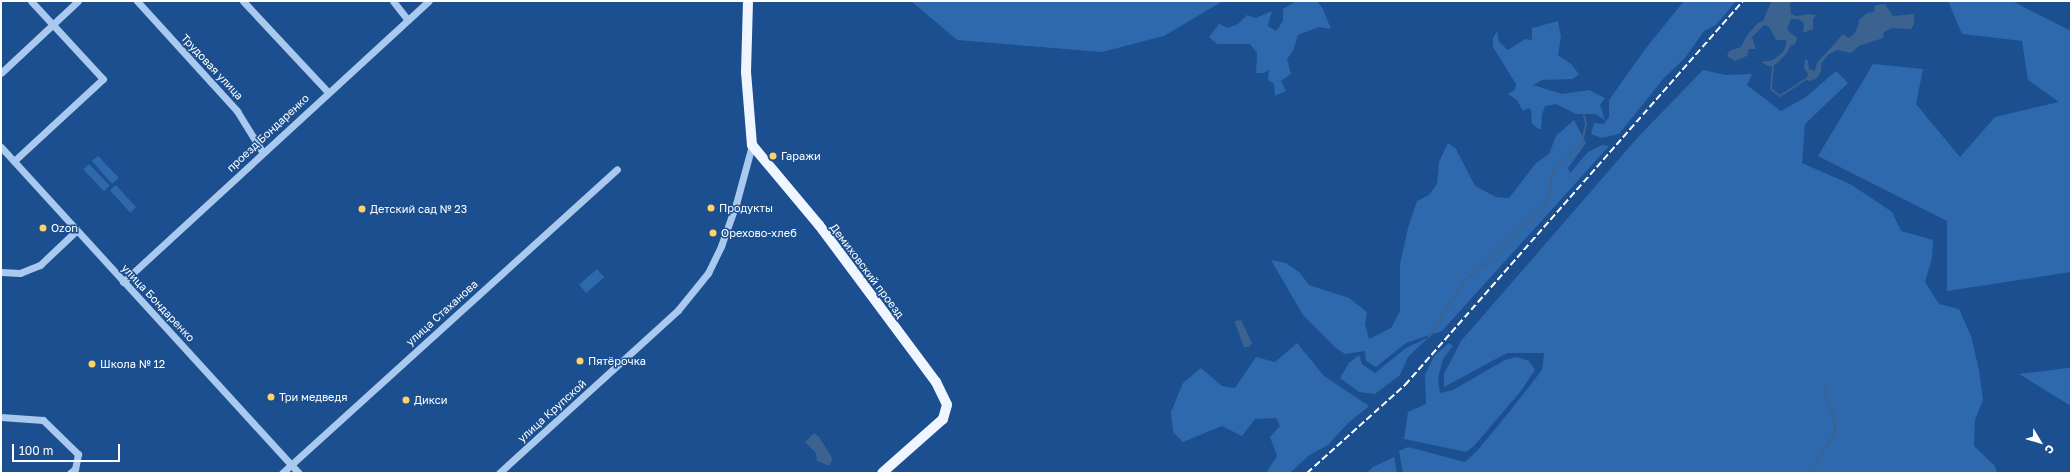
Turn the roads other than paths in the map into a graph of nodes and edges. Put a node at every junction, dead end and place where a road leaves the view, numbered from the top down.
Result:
1 (31, 1) edge
2 (78, 1) edge
3 (137, 1) edge
4 (243, 1) edge
5 (393, 1) edge
6 (429, 1) edge
7 (748, 1) edge
8 (408, 20) junction
9 (53, 25) junction
10 (1, 73) edge
11 (328, 92) junction
12 (752, 145) junction
13 (1, 147) edge
14 (263, 153) junction
15 (14, 161) junction
16 (617, 169) dead end
17 (76, 231) junction
18 (1, 272) edge
19 (123, 282) junction
20 (1, 417) edge
21 (291, 464) junction
22 (70, 473) edge
23 (282, 473) edge
24 (299, 473) edge
25 (499, 473) edge
26 (882, 473) edge

1 - 9 street
2 - 9 street
3 - 14 street, Трудовая улица
4 - 11 street
5 - 8 street
6 - 8 street, проезд Бондаренко
7 - 12 main road
8 - 11 street, проезд Бондаренко
9 - 10 street
9 - 15 street
11 - 14 street, проезд Бондаренко
12 - 25 street, улица Крупской
12 - 26 main road, Демиховский проезд
13 - 15 street, улица Бондаренко
14 - 19 street, проезд Бондаренко
15 - 17 street, улица Бондаренко
16 - 21 street, улица Стаханова
17 - 18 street
17 - 19 street, улица Бондаренко
19 - 21 street, улица Бондаренко
20 - 22 street
21 - 23 street, улица Стаханова
21 - 24 street, улица Бондаренко

